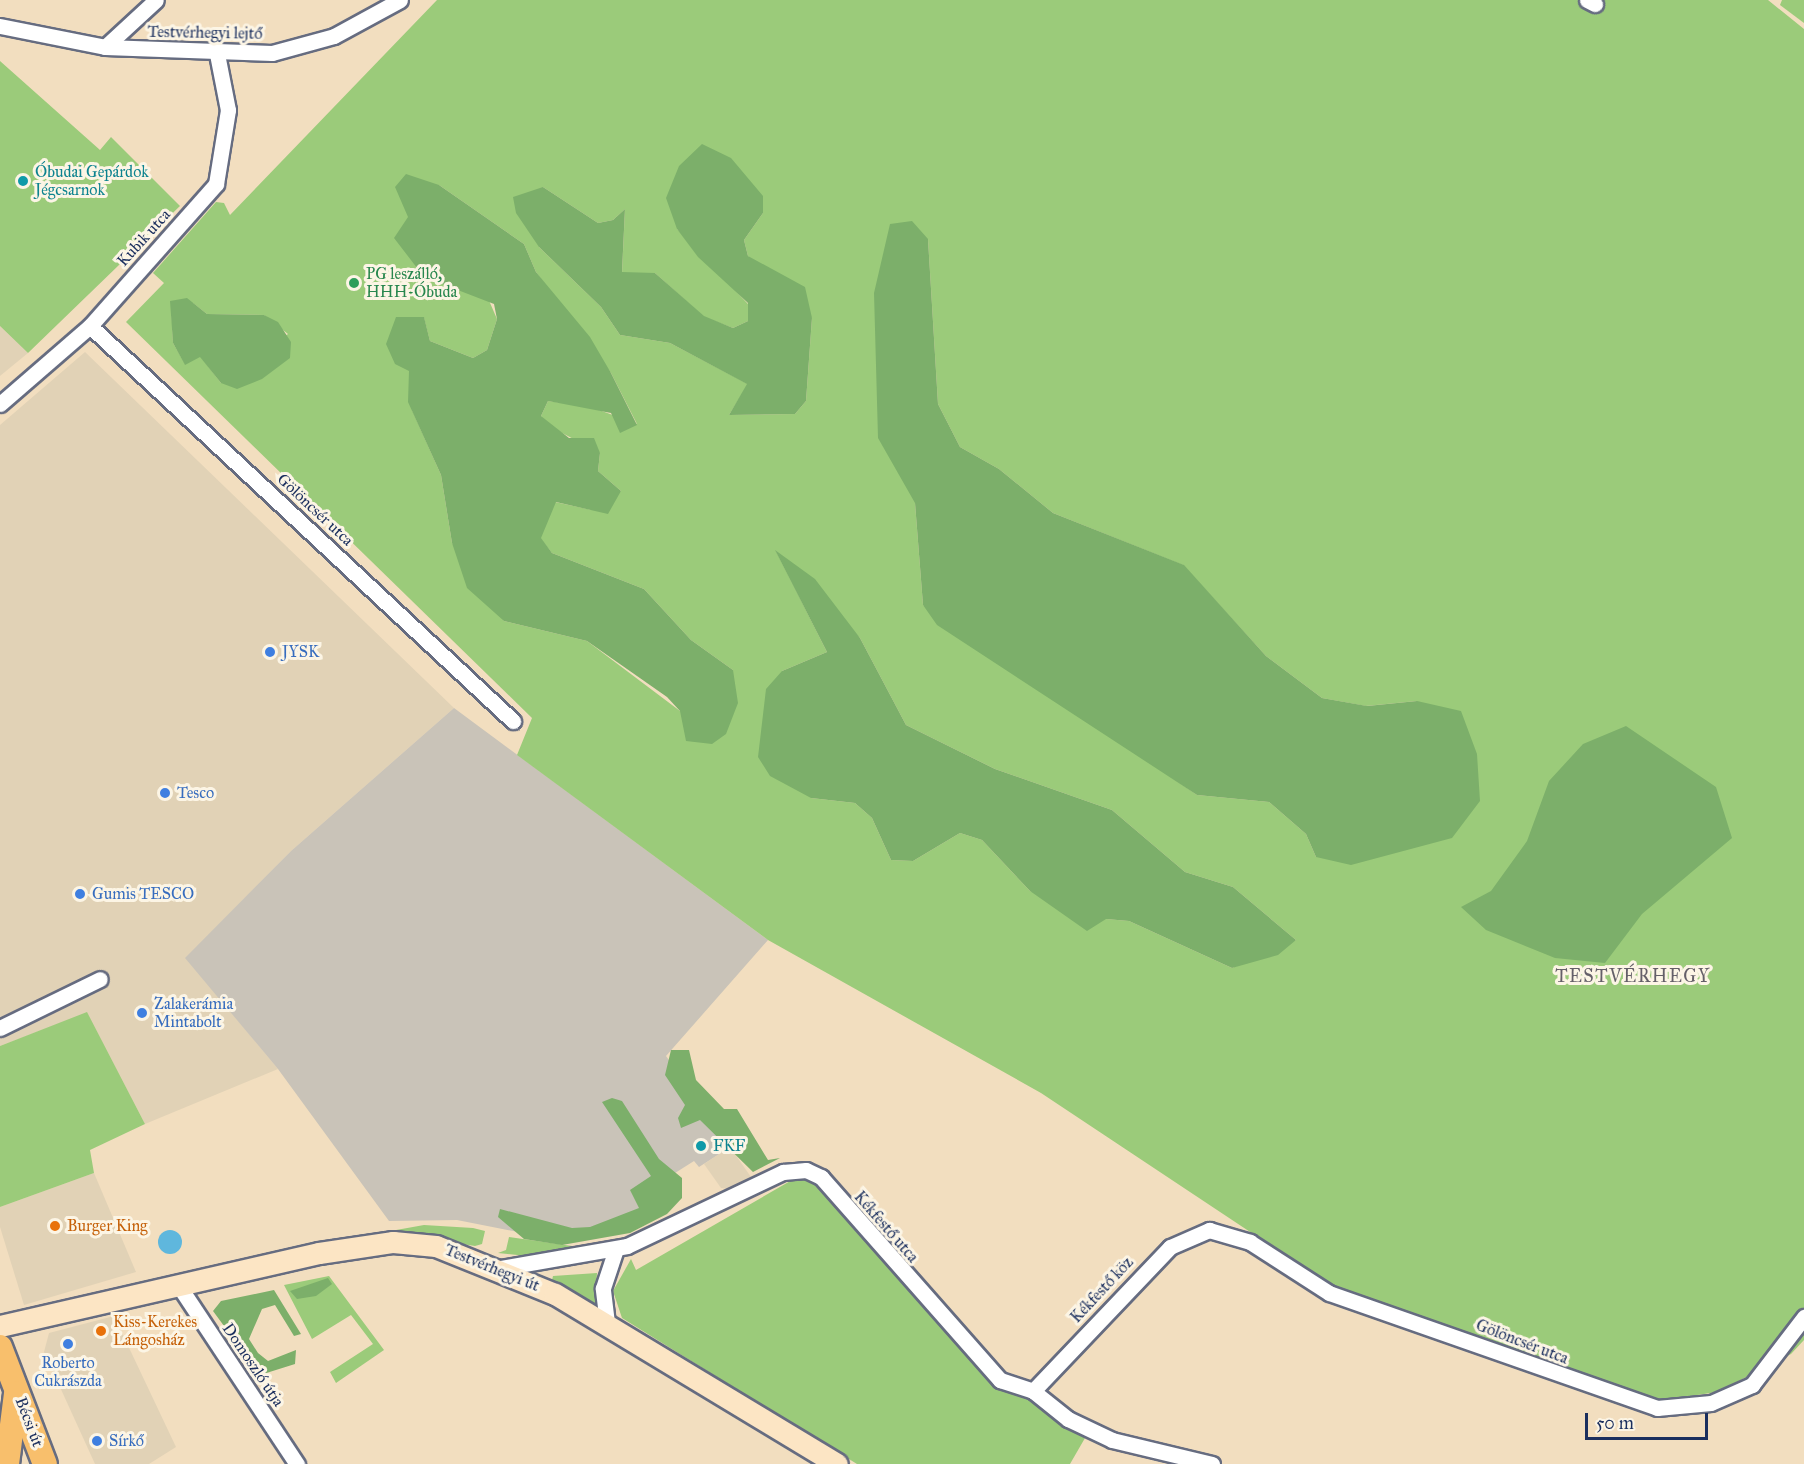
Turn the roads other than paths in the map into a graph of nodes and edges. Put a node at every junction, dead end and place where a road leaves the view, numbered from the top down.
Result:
1 (156, 0) edge
2 (400, 0) edge
3 (0, 26) edge
4 (105, 47) junction
5 (217, 54) junction
6 (90, 326) junction
7 (0, 404) edge
8 (513, 721) dead end
9 (100, 979) dead end
10 (0, 1029) edge
11 (1209, 1230) joint
12 (616, 1249) junction
13 (501, 1268) junction
14 (179, 1286) junction
15 (1804, 1317) edge
16 (607, 1323) junction
17 (0, 1326) edge
18 (0, 1347) edge
19 (16, 1389) junction
20 (1033, 1391) junction
21 (7, 1464) edge
22 (45, 1464) edge
23 (297, 1464) edge
24 (837, 1464) edge
25 (1212, 1464) edge

1 - 4 street
2 - 5 street, Testvérhegyi lejtő
3 - 4 street, Testvérhegyi lejtő
4 - 5 street, Testvérhegyi lejtő
5 - 6 street, Kubik utca
6 - 7 street, Kubik utca
6 - 8 street, Gölöncsér utca
9 - 10 street
11 - 15 street, Gölöncsér utca
11 - 20 street, Kékfestő köz
12 - 13 street, Kékfestő utca
12 - 16 street
12 - 20 street, Kékfestő utca
13 - 14 street, Testvérhegyi út
13 - 16 street, Testvérhegyi út
14 - 17 street, Testvérhegyi út
14 - 23 street, Domoszló útja
16 - 24 street, Testvérhegyi út
18 - 19 main road, Bécsi út
19 - 21 main road
19 - 22 main road, Bécsi út
20 - 25 street, Kékfestő utca

